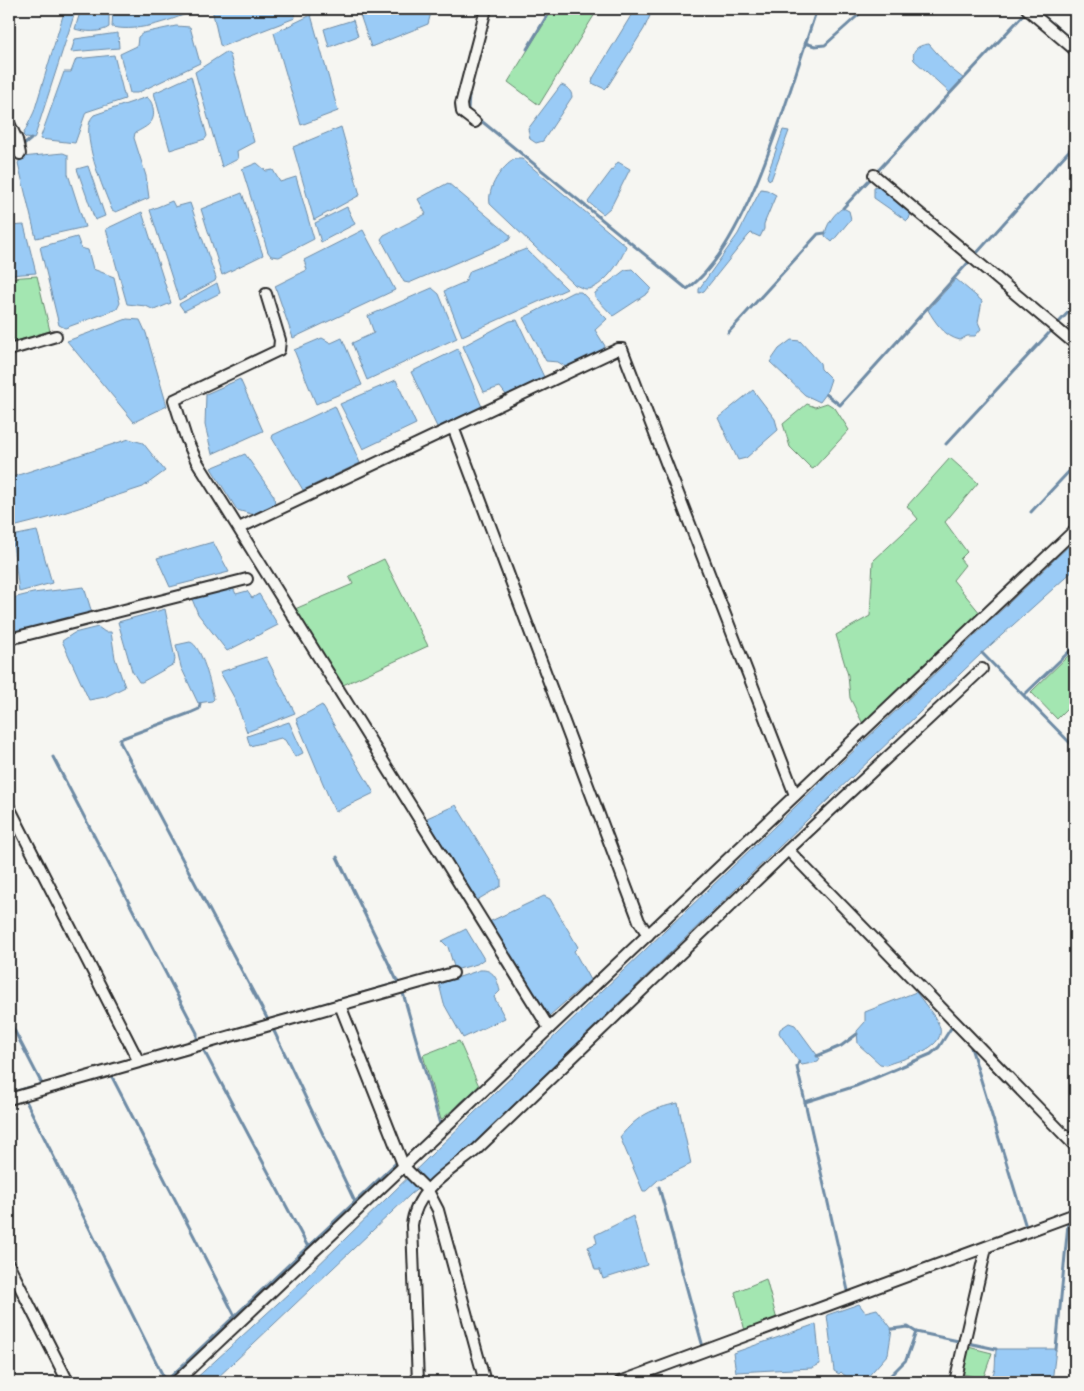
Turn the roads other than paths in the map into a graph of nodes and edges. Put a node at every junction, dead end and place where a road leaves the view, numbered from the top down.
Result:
1 (486, 9) edge
2 (1027, 9) edge
3 (1075, 50) edge
4 (9, 122) edge
5 (475, 122) dead end
6 (20, 154) dead end
7 (874, 175) dead end
8 (266, 294) dead end
9 (56, 336) dead end
10 (1075, 344) edge
11 (9, 350) edge
12 (453, 427) junction
13 (239, 528) junction
14 (1075, 530) edge
15 (247, 579) dead end
16 (9, 639) edge
17 (982, 669) dead end
18 (794, 795) junction
19 (9, 807) edge
20 (788, 850) junction
21 (648, 935) junction
22 (453, 973) dead end
23 (340, 1005) junction
24 (549, 1028) junction
25 (140, 1062) junction
26 (9, 1099) edge
27 (1075, 1146) edge
28 (406, 1170) junction
29 (426, 1190) junction
30 (1075, 1214) edge
31 (986, 1248) junction
32 (9, 1265) edge
33 (68, 1382) edge
34 (176, 1382) edge
35 (418, 1382) edge
36 (485, 1382) edge
37 (620, 1382) edge
38 (955, 1382) edge

1 - 5 street
2 - 3 street
4 - 6 street
7 - 10 street
8 - 13 street
9 - 11 street
12 - 13 street
12 - 18 street
12 - 21 street
13 - 24 street
14 - 18 street
15 - 16 street
17 - 20 street
18 - 21 street
19 - 25 street
20 - 27 street
20 - 29 street
21 - 24 street
22 - 23 street
23 - 25 street
23 - 28 street
24 - 28 street
25 - 26 street
28 - 29 street
28 - 34 street
29 - 35 street
29 - 36 street
30 - 31 street
31 - 37 street
31 - 38 street
32 - 33 street

